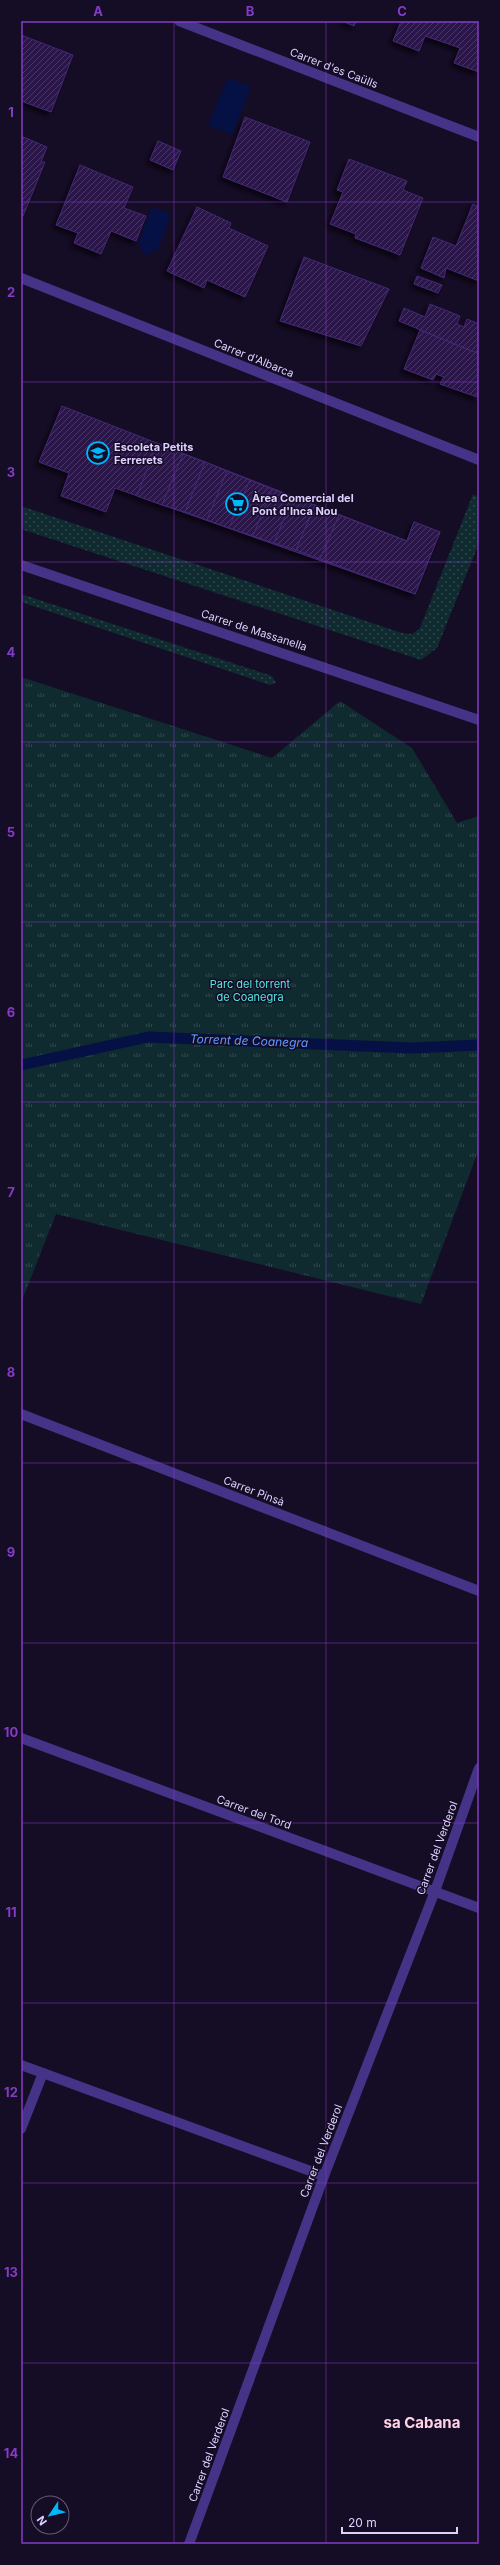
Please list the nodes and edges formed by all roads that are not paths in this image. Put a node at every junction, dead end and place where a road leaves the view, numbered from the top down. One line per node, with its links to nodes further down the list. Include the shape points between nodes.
1 (180, 21): 2 (street, Carrer d'es Caülls)
2 (479, 137)
3 (21, 278): 4 (street, Carrer d'Albarca)
4 (479, 460)
5 (21, 565): 6 (street, Carrer de Massanella)
6 (479, 720)
7 (21, 1414): 8 (street, Carrer Pinsà)
8 (479, 1591)
9 (21, 1738): 11 (street, Carrer del Tord)
10 (479, 1768): 11 (street, Carrer del Verderol)
11 (435, 1891): 12 (street, Carrer del Tord); 16 (street, Carrer del Verderol)
12 (479, 1908)
13 (21, 2065): 14 (street)
14 (42, 2073): 15 (street); 16 (street)
15 (21, 2129)
16 (324, 2176): 17 (street, Carrer del Verderol)
17 (190, 2544)

